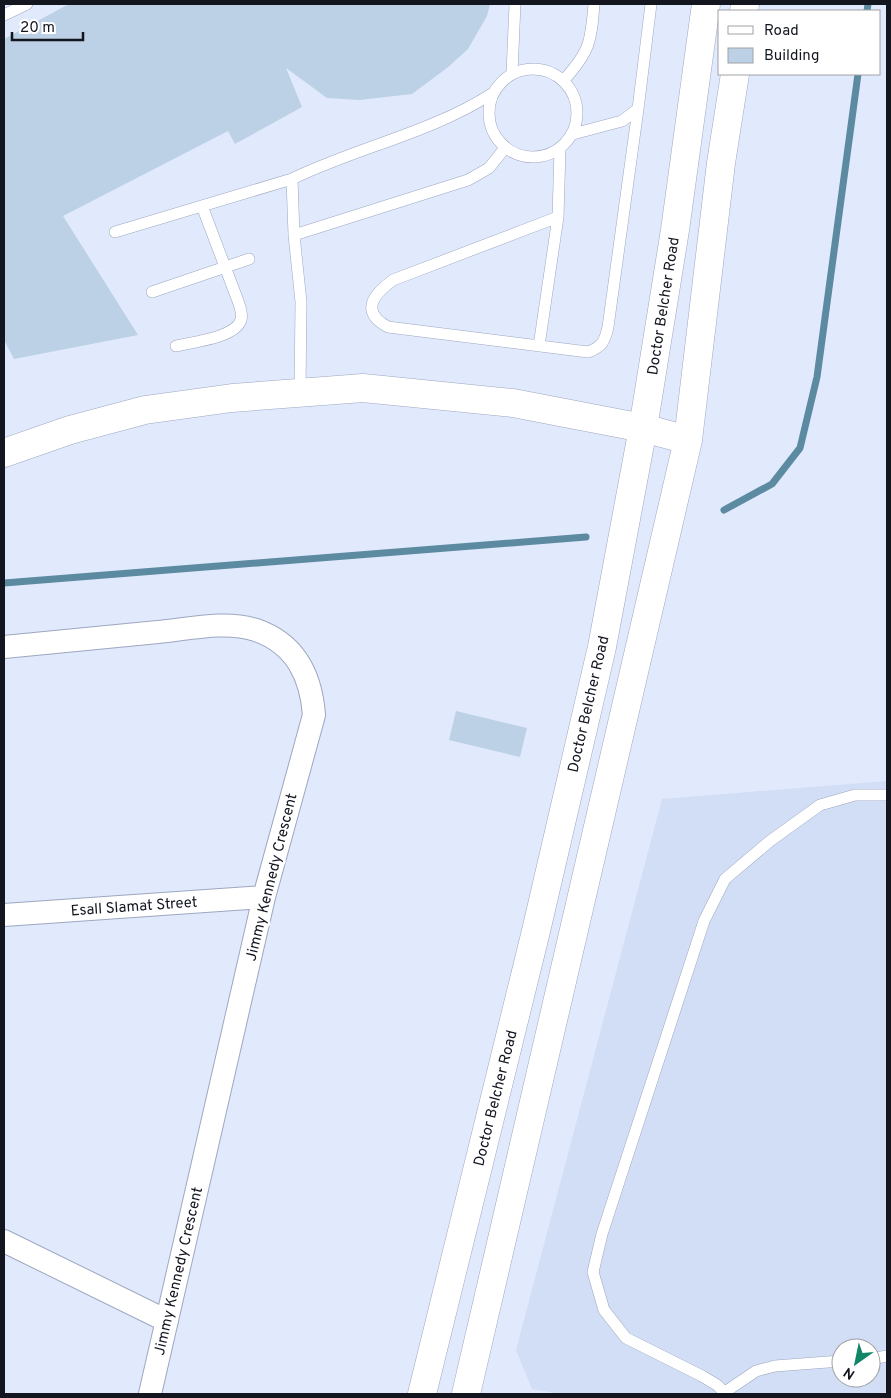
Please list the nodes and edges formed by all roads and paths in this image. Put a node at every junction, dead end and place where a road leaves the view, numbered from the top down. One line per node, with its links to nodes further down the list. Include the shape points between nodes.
1 (27, 4): 6 (lane)
2 (515, 4): 7 (lane)
3 (594, 4): 9 (lane, via 586,54)
4 (651, 4): 11 (lane)
5 (706, 4): 26 (main road, Doctor Belcher Road, via 675,230)
6 (4, 16)
7 (512, 73): 9 (lane, via 539,68); 10 (lane)
8 (734, 75): 27 (main road)
9 (564, 80): 12 (lane, via 575,96 578,115)
10 (493, 93): 13 (lane, via 489,122); 15 (lane, via 472,107 421,130)
11 (638, 109): 12 (lane, via 622,121); 24 (lane, via 606,339 599,348 588,352)
12 (573, 134): 14 (lane)
13 (505, 148): 14 (lane, via 523,157 542,157); 19 (lane, via 489,168 468,180)
14 (560, 149): 17 (lane)
15 (292, 179): 16 (lane); 19 (lane)
16 (202, 206): 18 (lane); 21 (lane)
17 (558, 217): 24 (lane); 24 (lane, via 394,280 378,291 373,300 372,312 377,322 388,327)
18 (115, 232)
19 (294, 235): 25 (lane, via 301,302)
20 (249, 259): 21 (lane)
21 (226, 268): 22 (lane); 23 (lane, via 242,314 240,323 229,333)
22 (152, 292)
23 (176, 346)
24 (539, 346)
25 (300, 393): 26 (main road, via 363,388 513,403); 28 (main road, via 145,410 70,430)
26 (643, 428): 27 (main road); 38 (main road, Doctor Belcher Road, via 597,666 536,931)
27 (688, 440): 39 (main road)
28 (4, 453)
29 (4, 647): 31 (street, Jimmy Kennedy Crescent, via 241,627 257,630 278,642 294,657 305,671 312,692 314,715)
30 (887, 795): 36 (lane, via 855,796 820,805 725,879 704,921 602,1234 593,1272 604,1310 626,1338 702,1376)
31 (264, 897): 32 (street, Esall Slamat Street); 34 (street, Jimmy Kennedy Crescent)
32 (4, 915)
33 (4, 1241): 34 (street)
34 (167, 1321): 37 (street, Jimmy Kennedy Crescent)
35 (831, 1362): 36 (lane, via 775,1366 756,1371)
36 (725, 1393)
37 (150, 1394)
38 (422, 1394)
39 (466, 1394)

